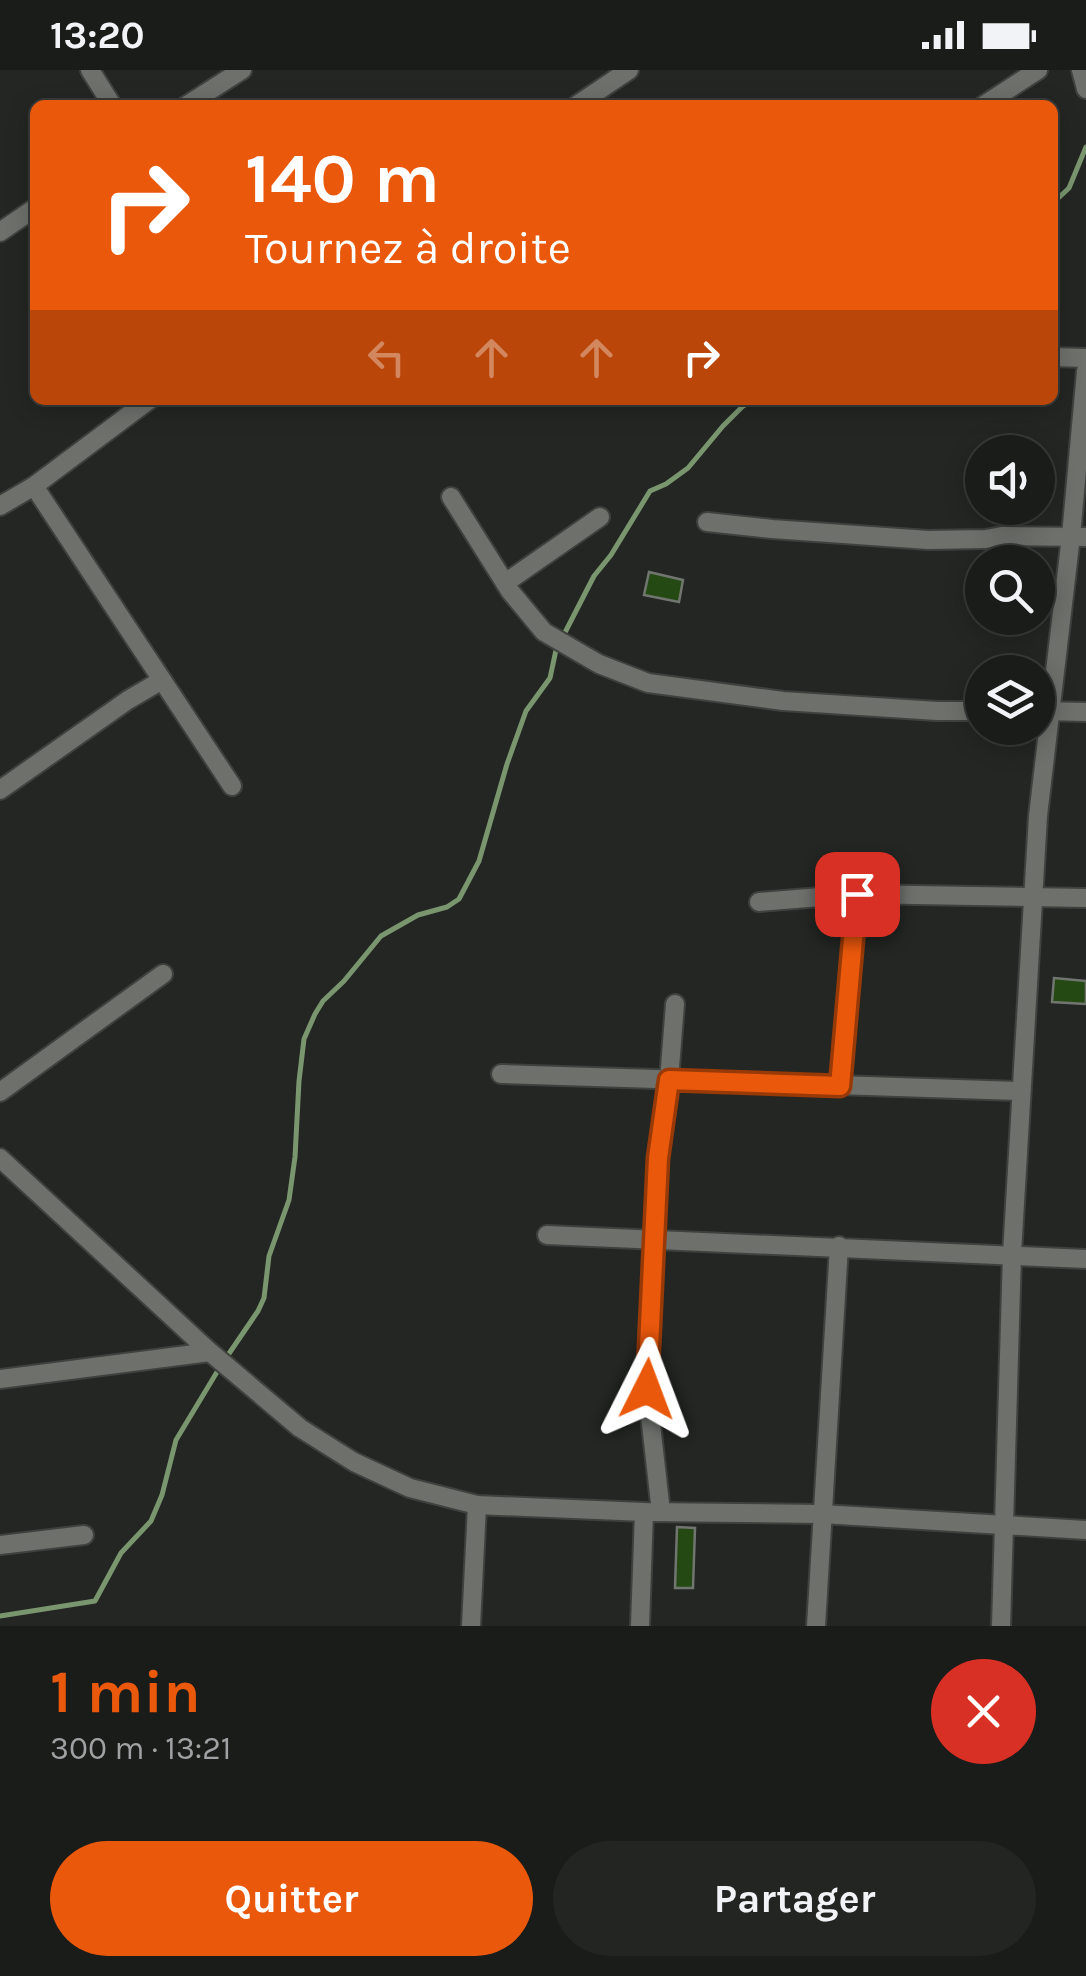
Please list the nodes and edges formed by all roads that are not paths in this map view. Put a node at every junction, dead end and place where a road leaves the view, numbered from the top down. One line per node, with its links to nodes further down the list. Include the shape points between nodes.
1 (90, 70): 7 (street)
2 (242, 70): 8 (street)
3 (628, 70): 9 (street)
4 (1038, 70): 10 (street)
5 (1081, 70): 6 (street)
6 (1086, 89)
7 (109, 100)
8 (195, 100)
9 (584, 100)
10 (992, 100)
11 (30, 211): 12 (street)
12 (0, 232)
13 (1058, 356): 14 (street)
14 (1086, 358)
15 (1086, 371): 22 (street)
16 (142, 405): 17 (street)
17 (34, 486): 19 (street); 25 (street)
18 (451, 497): 23 (street)
19 (0, 506)
20 (600, 517): 23 (street)
21 (707, 522): 22 (street, via 928,540)
22 (1078, 536): 24 (street)
23 (505, 584): 26 (street, via 544,632 598,664 648,682 852,707)
24 (1054, 655)
25 (162, 680): 30 (street); 31 (street)
26 (965, 710)
27 (1055, 711): 28 (street)
28 (1086, 712)
29 (1041, 745): 33 (street)
30 (232, 786)
31 (0, 790)
32 (857, 894): 33 (street); 35 (street); 40 (street)
33 (1034, 896): 34 (street); 42 (street)
34 (1086, 898)
35 (759, 902)
36 (163, 974): 41 (street)
37 (675, 1004): 39 (street)
38 (501, 1074): 39 (street)
39 (669, 1080): 40 (street); 45 (street)
40 (840, 1086): 42 (street)
41 (0, 1092)
42 (1022, 1092): 47 (street)
43 (0, 1158): 49 (street)
44 (547, 1235): 45 (street)
45 (656, 1239): 46 (street); 52 (street, via 647,1389)
46 (839, 1246): 47 (street); 53 (street)
47 (1012, 1254): 48 (street); 54 (street)
48 (1086, 1259)
49 (212, 1353): 50 (street); 51 (street, via 300,1428 354,1462 410,1488)
50 (0, 1379)
51 (477, 1506): 52 (street); 58 (street)
52 (652, 1512): 53 (street); 59 (street)
53 (822, 1514): 54 (street); 60 (street)
54 (1004, 1526): 55 (street); 61 (street)
55 (1086, 1530)
56 (84, 1535): 57 (street)
57 (0, 1545)
58 (471, 1626)
59 (640, 1626)
60 (816, 1626)
61 (1001, 1626)

